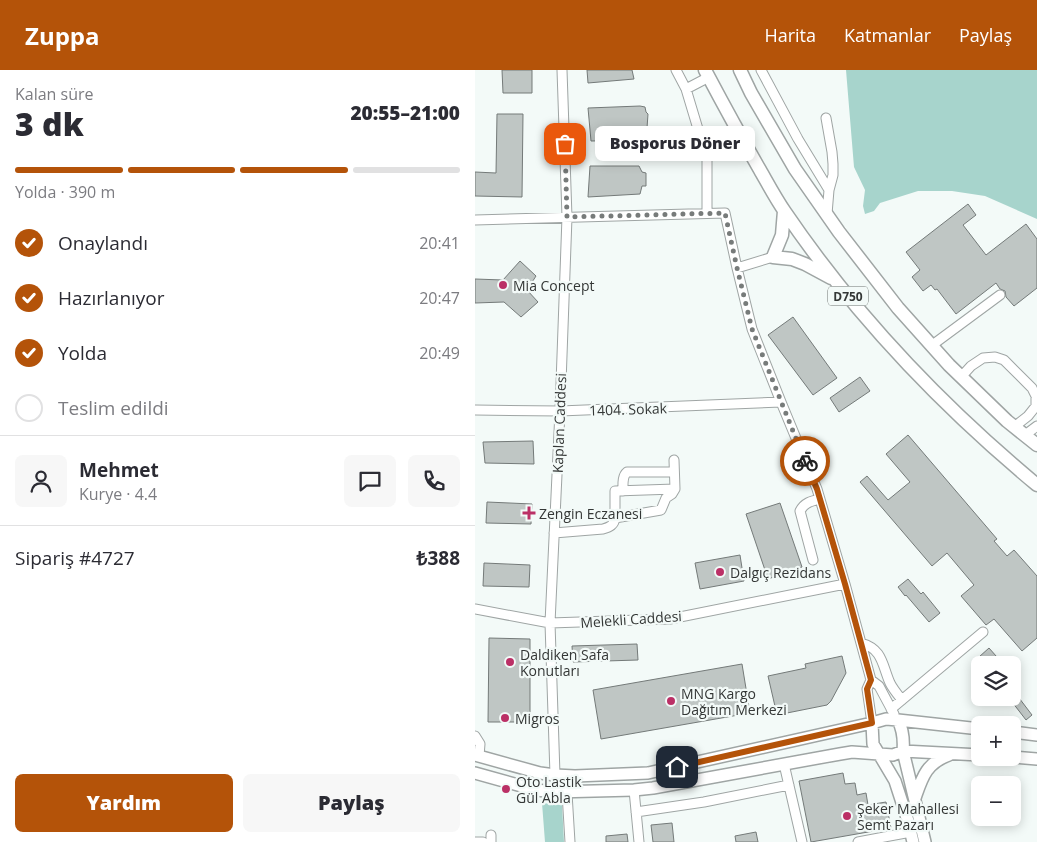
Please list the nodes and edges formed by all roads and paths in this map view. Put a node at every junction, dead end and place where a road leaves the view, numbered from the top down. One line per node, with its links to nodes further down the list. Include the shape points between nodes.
1 (562, 70): 12 (street, Kaplan Caddesi)
2 (676, 70): 6 (street)
3 (740, 70): 11 (highway, D750, via 795,169)
4 (761, 70): 8 (street)
5 (707, 73): 6 (street); 9 (highway, D750)
6 (686, 89): 10 (street, via 707,159)
7 (826, 118): 8 (street, via 833,164)
8 (829, 190): 11 (street)
9 (785, 212): 14 (highway, via 782,235); 16 (highway, D750)
10 (707, 213): 12 (street); 15 (street, via 725,213)
11 (827, 214): 18 (highway, D750, via 897,308)
12 (567, 217): 13 (street); 22 (street, Kaplan Caddesi)
13 (475, 220)
14 (773, 256): 15 (street); 16 (highway, via 805,264)
15 (737, 268): 20 (street, via 752,329)
16 (835, 280): 29 (highway, D750, via 945,404)
17 (1000, 296): 18 (street)
18 (931, 346): 19 (highway, D750)
19 (961, 377): 24 (highway, D750); 24 (street, via 983,358 1004,360 1036,396 1036,406)
20 (781, 402): 22 (street, 1404. Sokak); 32 (street)
21 (475, 410): 22 (street, 1404. Sokak)
22 (560, 412): 34 (street, Kaplan Caddesi)
23 (1037, 426): 25 (street)
24 (1014, 427): 25 (highway, D750)
25 (1025, 435): 26 (highway, D750)
26 (1037, 444)
27 (674, 460): 28 (street)
28 (674, 472): 30 (street); 31 (street, via 627,472)
29 (1037, 485)
30 (675, 489): 31 (street); 33 (street, via 661,510)
31 (623, 491): 33 (street, via 615,491)
32 (820, 498): 35 (street, via 803,505 800,511); 36 (street)
33 (615, 518): 34 (street, via 610,528)
34 (554, 533): 38 (street, Kaplan Caddesi)
35 (813, 560)
36 (845, 584): 38 (street, Melekli Caddesi, via 670,619); 40 (street)
37 (475, 609): 38 (street, Melekli Caddesi)
38 (550, 623): 59 (street, Kaplan Caddesi)
39 (983, 632): 42 (street)
40 (861, 643): 41 (street); 42 (street, via 875,649 891,685)
41 (871, 680): 43 (street, via 879,686); 45 (street, via 867,689)
42 (902, 700): 43 (street)
43 (891, 709): 44 (street)
44 (899, 720): 45 (main road); 46 (main road); 50 (main road)
45 (872, 723): 52 (main road, via 873,744); 59 (main road, via 649,773)
46 (971, 728)
47 (1021, 733): 48 (main road)
48 (1037, 735)
49 (475, 736): 54 (street, via 480,744)
50 (903, 752): 51 (main road); 52 (main road); 63 (main road)
51 (956, 753): 53 (main road); 63 (main road, via 930,766)
52 (879, 754): 57 (main road, via 852,752); 65 (main road, via 895,781)
53 (971, 754)
54 (477, 755): 59 (main road)
55 (1021, 758): 56 (main road)
56 (1037, 759)
57 (785, 764): 60 (street); 61 (main road)
58 (475, 773): 62 (main road, via 545,791)
59 (555, 775)
60 (789, 785): 64 (street); 70 (street)
61 (634, 790): 62 (main road); 64 (street)
62 (567, 793): 68 (street)
63 (915, 798): 72 (main road)
64 (636, 812): 69 (street)
65 (912, 837): 71 (street)
66 (475, 842): 67 (street)
67 (483, 842)
68 (569, 842)
69 (639, 842)
70 (802, 842)
71 (858, 842)
72 (925, 842)

